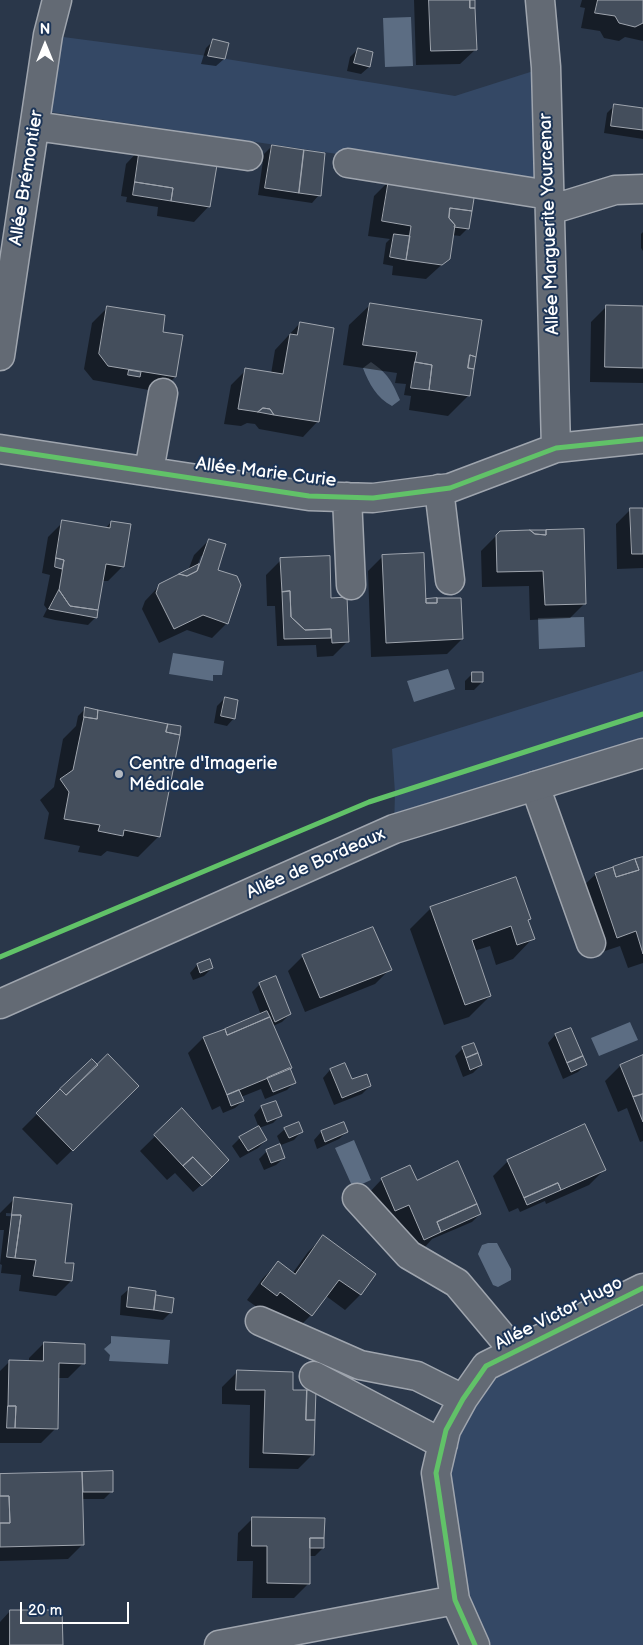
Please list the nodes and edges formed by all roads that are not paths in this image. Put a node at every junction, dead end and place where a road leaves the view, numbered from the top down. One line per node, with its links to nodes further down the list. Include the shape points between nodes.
1 (56, 0): 3 (street, Allée Brémontier)
2 (540, 0): 7 (street, Allée Marguerite Yourcenar, via 546,67)
3 (35, 126): 4 (street); 8 (street, Allée Brémontier)
4 (248, 156)
5 (348, 163): 7 (street)
6 (643, 190): 7 (street, via 615,190)
7 (550, 203): 11 (street, Allée Marguerite Yourcenar)
8 (0, 356)
9 (163, 393): 13 (street)
10 (643, 439): 11 (street, Allée Marie Curie)
11 (556, 448): 14 (street, Allée Marie Curie, via 450,488)
12 (0, 449): 13 (street, Allée Marie Curie)
13 (148, 471): 15 (street, Allée Marie Curie, via 308,496)
14 (439, 489): 15 (street, Allée Marie Curie, via 372,498); 16 (street)
15 (348, 497): 17 (street)
16 (450, 580)
17 (351, 585)
18 (643, 753): 19 (street, Allée de Bordeaux)
19 (535, 786): 20 (street); 21 (street, Allée de Bordeaux, via 394,829)
20 (591, 944)
21 (0, 1004)
22 (356, 1198): 25 (street, via 409,1255 457,1283)
23 (643, 1288): 25 (street, Allée Victor Hugo)
24 (260, 1321): 27 (street, via 360,1365 417,1376)
25 (514, 1351): 27 (street, Allée Victor Hugo, via 486,1366)
26 (314, 1376): 28 (street)
27 (463, 1399): 28 (street, Allée Victor Hugo, via 446,1430)
28 (443, 1444): 29 (street, Allée Victor Hugo, via 436,1473)
29 (455, 1600): 30 (street); 31 (street, Allée Victor Hugo)
30 (219, 1645)
31 (475, 1645)

